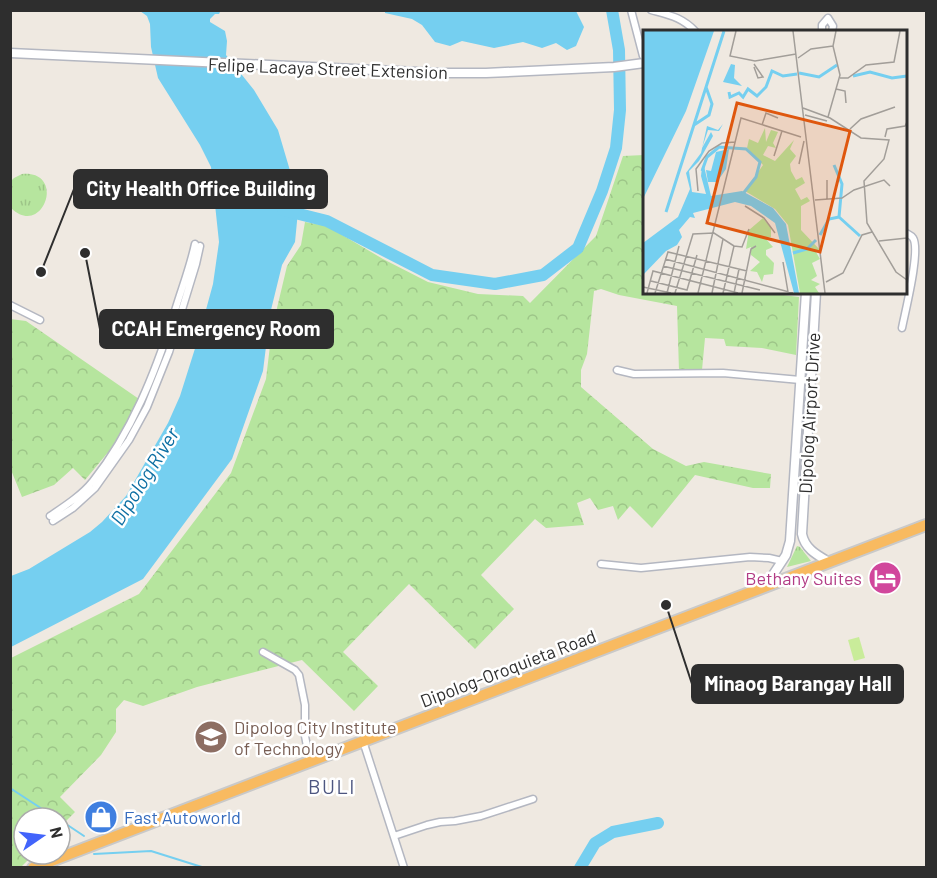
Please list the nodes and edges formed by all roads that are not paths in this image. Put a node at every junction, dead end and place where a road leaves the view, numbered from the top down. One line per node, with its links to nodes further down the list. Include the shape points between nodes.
1 (631, 10): 7 (street)
2 (651, 10): 3 (street, via 674,16)
3 (694, 30)
4 (822, 30): 5 (street, via 828,18)
5 (832, 30)
6 (10, 53): 8 (main road, Felipe Lacaya Street Extension, via 450,73 614,67)
7 (643, 56)
8 (643, 60)
9 (907, 234): 15 (street, via 915,240 915,248)
10 (198, 245): 19 (street, via 196,264 169,352 147,407 95,488 73,508)
11 (806, 294): 17 (main road, Dipolog Airport Drive)
12 (816, 294): 18 (main road, Dipolog Airport Drive)
13 (10, 306): 14 (street)
14 (40, 320)
15 (902, 328)
16 (617, 370): 17 (street, via 634,374 723,373)
17 (801, 381): 18 (street); 21 (main road, Dipolog Airport Drive)
18 (811, 381): 22 (main road, Dipolog Airport Drive)
19 (52, 518)
20 (927, 525): 24 (highway, Dipolog-Oroquieta Road)
21 (791, 534): 22 (main road); 23 (main road, Dipolog Airport Drive)
22 (802, 534): 24 (main road, via 809,548)
23 (782, 561): 25 (street, via 750,556 641,568); 26 (main road, Dipolog Airport Drive)
24 (829, 562): 26 (highway, Dipolog-Oroquieta Road)
25 (601, 564)
26 (765, 587): 28 (highway, Dipolog-Oroquieta Road)
27 (263, 652): 29 (street, via 299,675)
28 (363, 741): 29 (highway, Dipolog-Oroquieta Road); 31 (street)
29 (310, 762): 32 (highway, Dipolog-Oroquieta Road)
30 (533, 799): 31 (street, via 481,816 440,822)
31 (394, 836): 33 (street)
32 (33, 867)
33 (404, 867)

